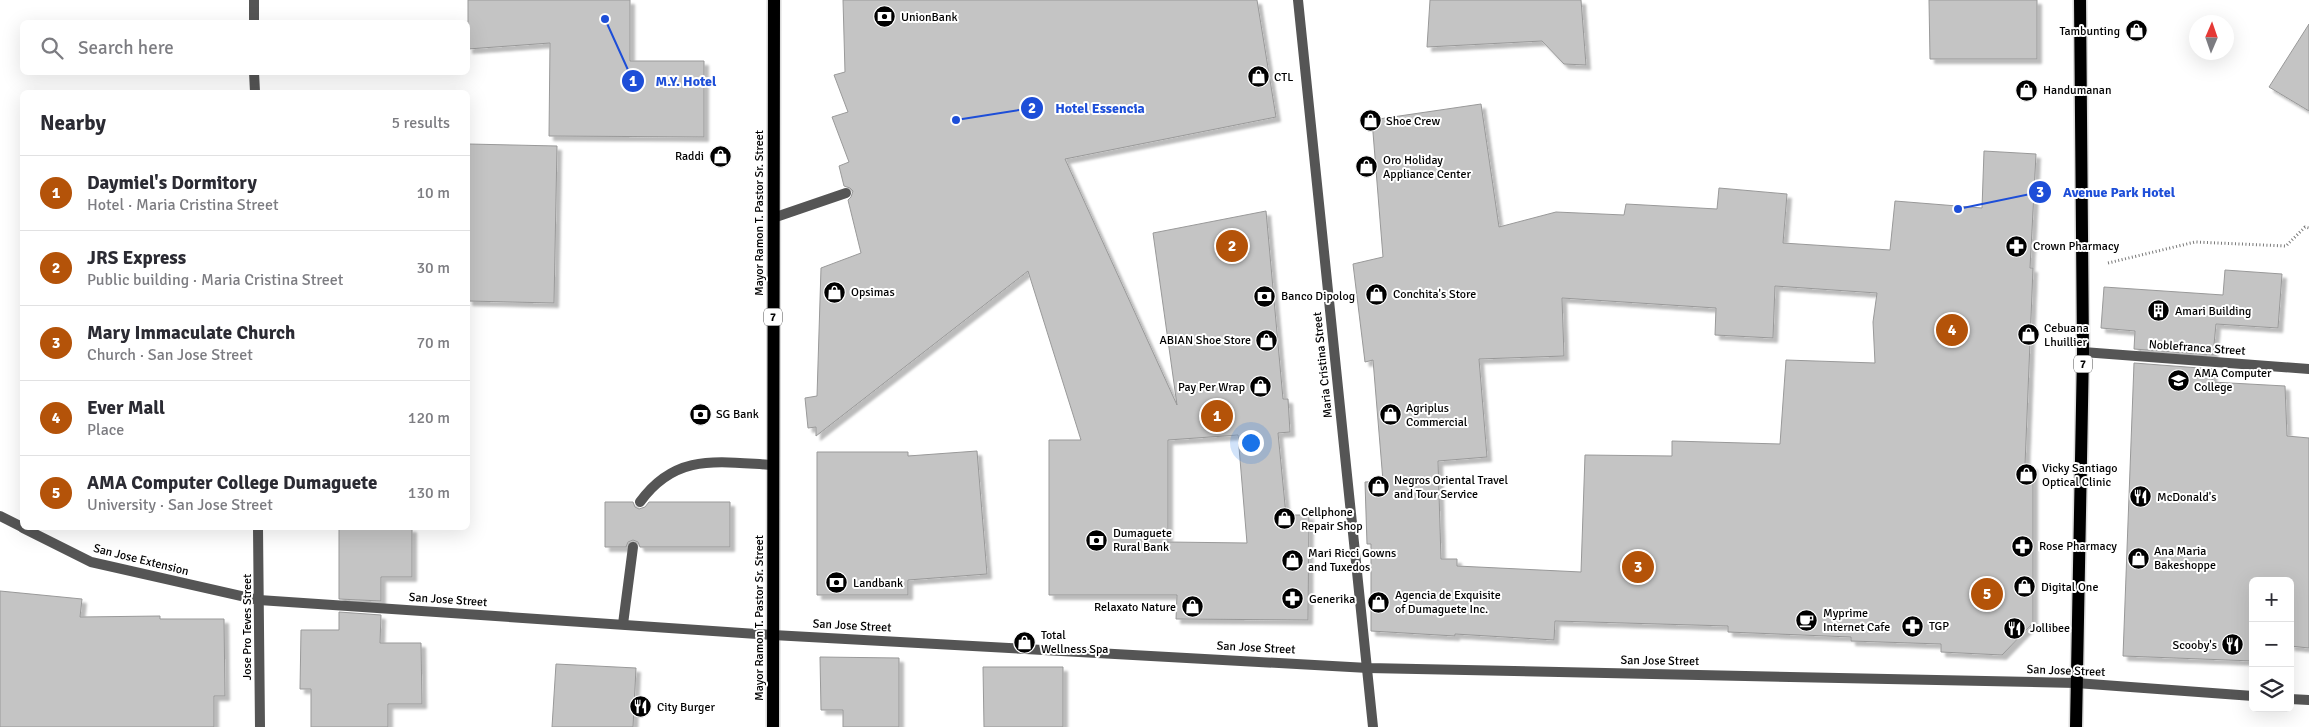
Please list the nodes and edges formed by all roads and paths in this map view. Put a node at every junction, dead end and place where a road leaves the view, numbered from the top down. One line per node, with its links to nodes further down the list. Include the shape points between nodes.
1 (254, 0): 5 (street)
2 (774, 0): 9 (main road, Mayor Ramon T. Pastor Sr. Street / 7)
3 (1298, 0): 24 (street, Maria Cristina Street)
4 (2080, 0): 11 (main road, 7)
5 (254, 20)
6 (254, 75): 7 (street)
7 (255, 90)
8 (846, 193): 9 (street)
9 (773, 218): 14 (main road, Mayor Ramon T. Pastor Sr. Street / 7)
10 (2309, 228): 11 (path, via 2305,227 2286,246 2195,242)
11 (2083, 268): 12 (main road, 7)
12 (2083, 352): 13 (street, Noblefranca Street); 25 (main road, 7)
13 (2309, 369)
14 (773, 465): 15 (street, via 715,462 680,467 653,484); 23 (main road, Mayor Ramon T. Pastor Sr. Street / 7)
15 (640, 502)
16 (0, 516): 17 (street, San Jose Extension)
17 (20, 526)
18 (29, 530): 21 (street, San Jose Extension, via 91,562)
19 (258, 530): 21 (street, Jose Pro Teves Street)
20 (633, 547): 22 (street)
21 (259, 600): 22 (street, San Jose Street); 29 (street, Jose Pro Teves Street)
22 (623, 624): 23 (street, San Jose Street)
23 (773, 635): 24 (street, San Jose Street); 30 (main road, Mayor Ramon T. Pastor Sr. Street / 7)
24 (1368, 668): 25 (street, San Jose Street); 31 (street, Maria Cristina Street)
25 (2076, 683): 26 (street, San Jose Street); 32 (main road, 7)
26 (2249, 696)
27 (2294, 699): 28 (street)
28 (2309, 700)
29 (260, 727)
30 (773, 727)
31 (1373, 727)
32 (2076, 727)

